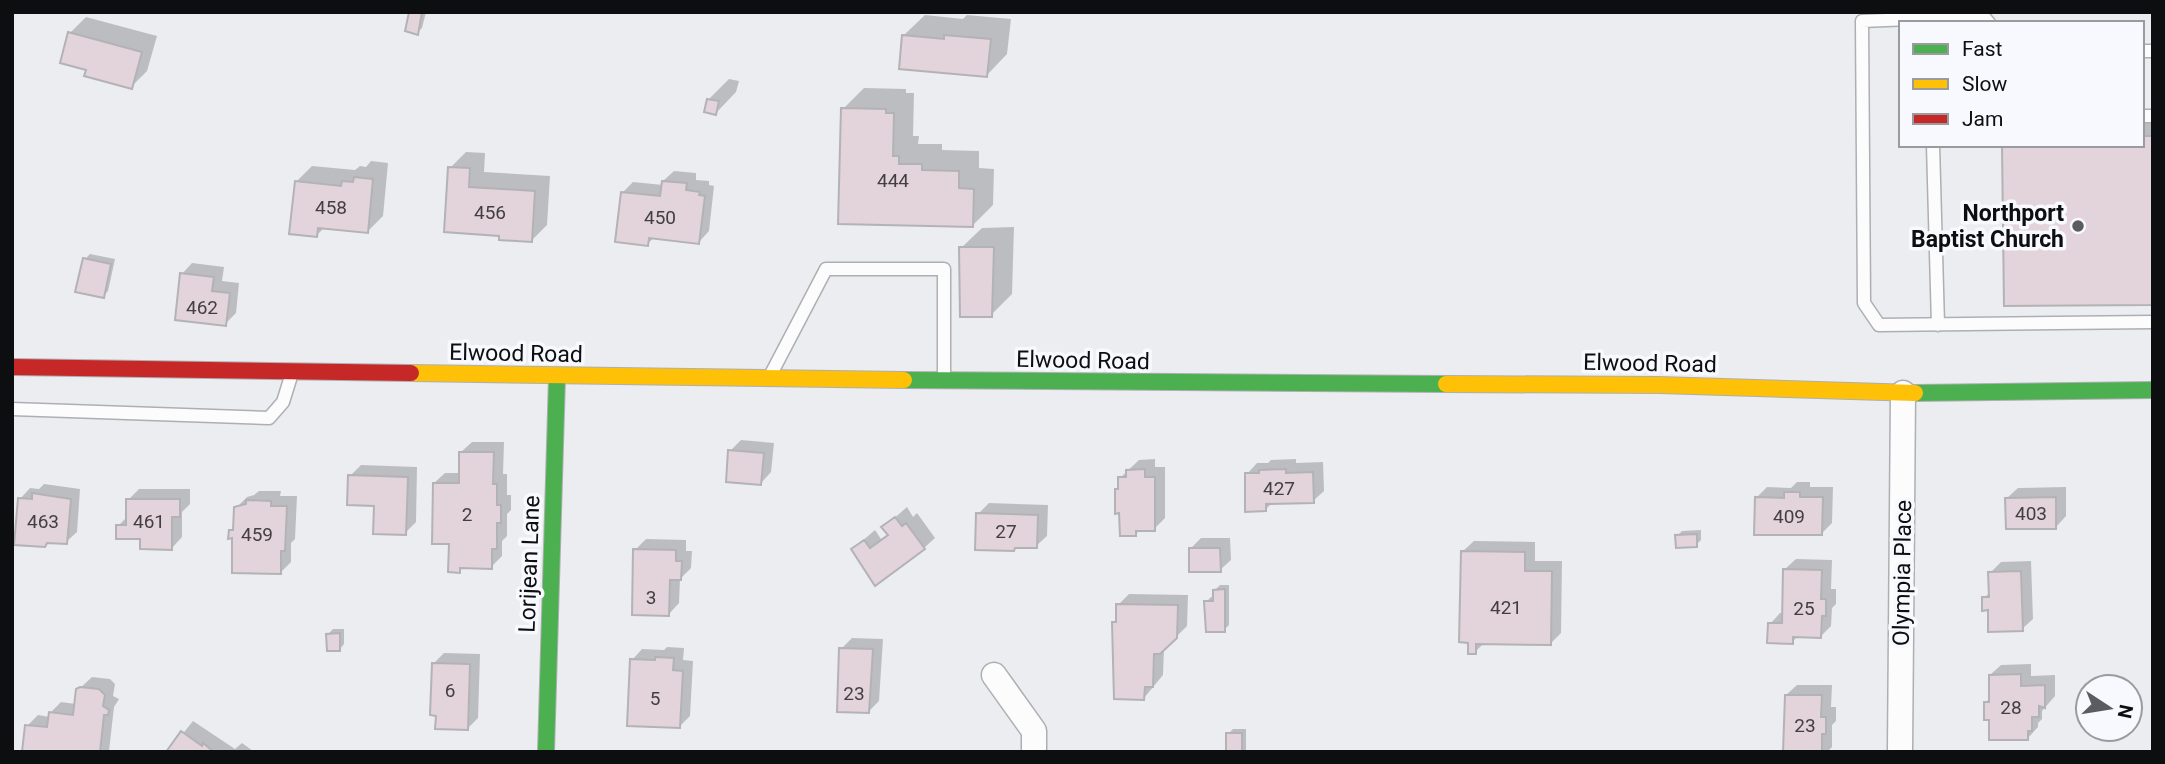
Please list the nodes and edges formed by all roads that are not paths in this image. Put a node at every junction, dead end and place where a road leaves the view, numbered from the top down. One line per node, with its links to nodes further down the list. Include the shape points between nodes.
1 (1934, 20): 2 (lane, via 1983,16); 5 (lane, via 1862,21 1864,303 1879,325)
2 (1987, 21)
3 (1933, 147): 5 (lane)
4 (2153, 322): 5 (lane)
5 (1938, 325)
6 (12, 367): 7 (main road, Elwood Road)
7 (292, 372): 8 (main road, Elwood Road); 13 (lane, via 283,402 269,418)
8 (557, 377): 9 (main road, Elwood Road); 15 (main road, Lorijean Lane)
9 (769, 379): 10 (main road, Elwood Road); 10 (lane, via 826,269 944,269)
10 (944, 381): 12 (main road, Elwood Road, via 1658,385)
11 (2153, 390): 12 (main road, Elwood Road)
12 (1903, 393): 17 (street, Olympia Place)
13 (12, 409)
14 (994, 675): 16 (street, via 1034,731)
15 (547, 752)
16 (1034, 752)
17 (1900, 752)

